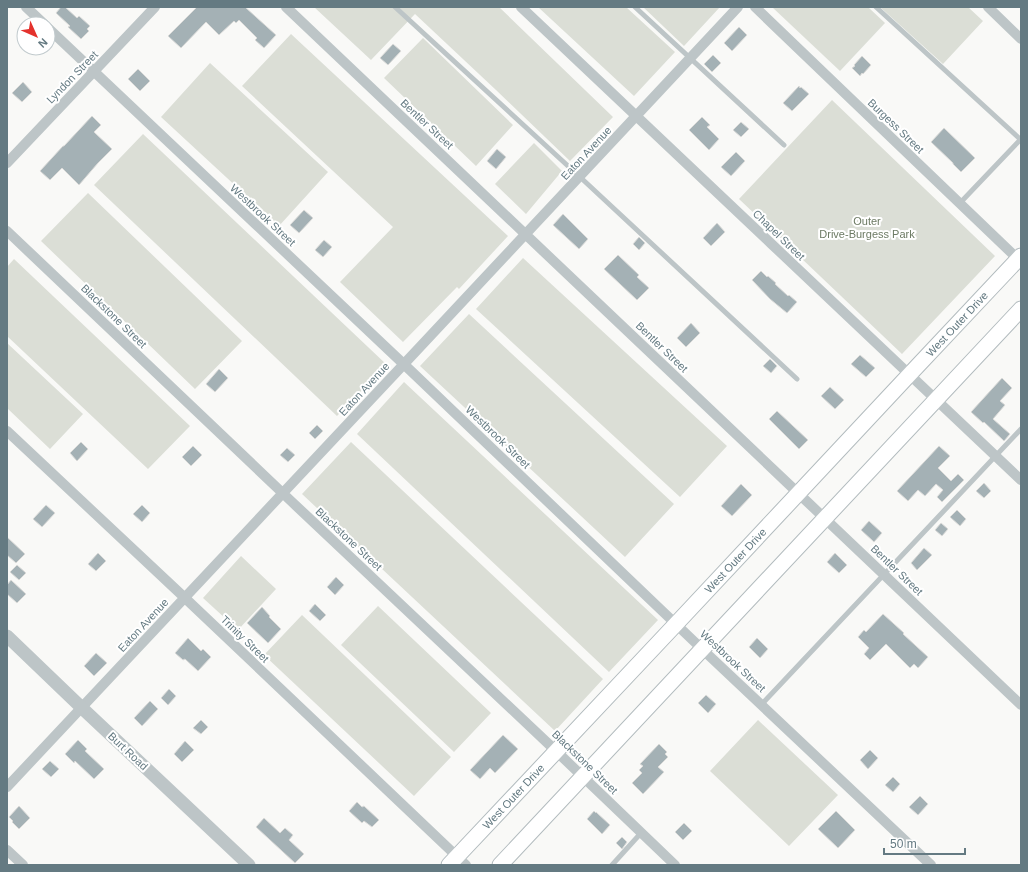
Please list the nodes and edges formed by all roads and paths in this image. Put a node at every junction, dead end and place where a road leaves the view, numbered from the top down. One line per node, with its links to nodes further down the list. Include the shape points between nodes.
1 (26, 7): 11 (street)
2 (155, 7): 15 (street, Lyndon Street)
3 (286, 7): 23 (street, Bentler Street)
4 (395, 7): 20 (lane)
5 (521, 7): 16 (street, Chapel Street)
6 (635, 7): 14 (lane)
7 (738, 7): 14 (street, Eaton Avenue)
8 (755, 7): 21 (street, Burgess Street)
9 (876, 7): 17 (lane)
10 (988, 7): 13 (street)
11 (36, 16)
12 (56, 36): 15 (street, Westbrook Street)
13 (1021, 39)
14 (690, 58): 16 (street, Eaton Avenue); 18 (lane)
15 (94, 72): 19 (street, Lyndon Street); 26 (street, Westbrook Street)
16 (637, 116): 20 (street, Eaton Avenue); 27 (street, Chapel Street)
17 (1021, 139): 21 (lane)
18 (784, 145)
19 (7, 163)
20 (580, 177): 23 (street, Eaton Avenue); 28 (lane)
21 (960, 203): 24 (street, Burgess Street)
22 (7, 231): 34 (street, Blackstone Street)
23 (526, 234): 26 (street, Eaton Avenue); 35 (street, Bentler Street)
24 (1020, 259): 27 (main road, West Outer Drive)
25 (1021, 309): 29 (main road)
26 (404, 364): 34 (street, Eaton Avenue); 39 (street, Westbrook Street)
27 (909, 375): 29 (street, Chapel Street); 35 (main road, West Outer Drive)
28 (797, 379)
29 (936, 400): 32 (street, Chapel Street); 36 (main road)
30 (1021, 429): 32 (lane)
31 (7, 432): 38 (street, Trinity Street)
32 (995, 456): 33 (street, Chapel Street); 37 (lane)
33 (1021, 480)
34 (283, 493): 38 (street, Eaton Avenue); 45 (street, Blackstone Street)
35 (798, 493): 36 (street, Bentler Street); 39 (main road, West Outer Drive)
36 (825, 518): 37 (street, Bentler Street); 41 (main road)
37 (884, 575): 42 (lane); 43 (street, Bentler Street)
38 (185, 598): 44 (street, Eaton Avenue); 50 (street, Trinity Street)
39 (676, 624): 41 (street, Westbrook Street); 45 (main road, West Outer Drive)
40 (7, 636): 44 (street, Burt Road)
41 (702, 649): 42 (street, Westbrook Street); 46 (main road)
42 (761, 705): 56 (street, Westbrook Street)
43 (1021, 705)
44 (82, 708): 47 (street, Eaton Avenue); 52 (street, Burt Road)
45 (556, 750): 46 (street, Blackstone Street); 50 (main road, West Outer Drive)
46 (582, 776): 48 (street, Blackstone Street); 53 (main road)
47 (7, 787)
48 (641, 833): 54 (lane); 55 (street, Blackstone Street)
49 (7, 850): 51 (street)
50 (457, 862)
51 (23, 865)
52 (249, 865)
53 (500, 865)
54 (612, 865)
55 (675, 865)
56 (931, 865)

